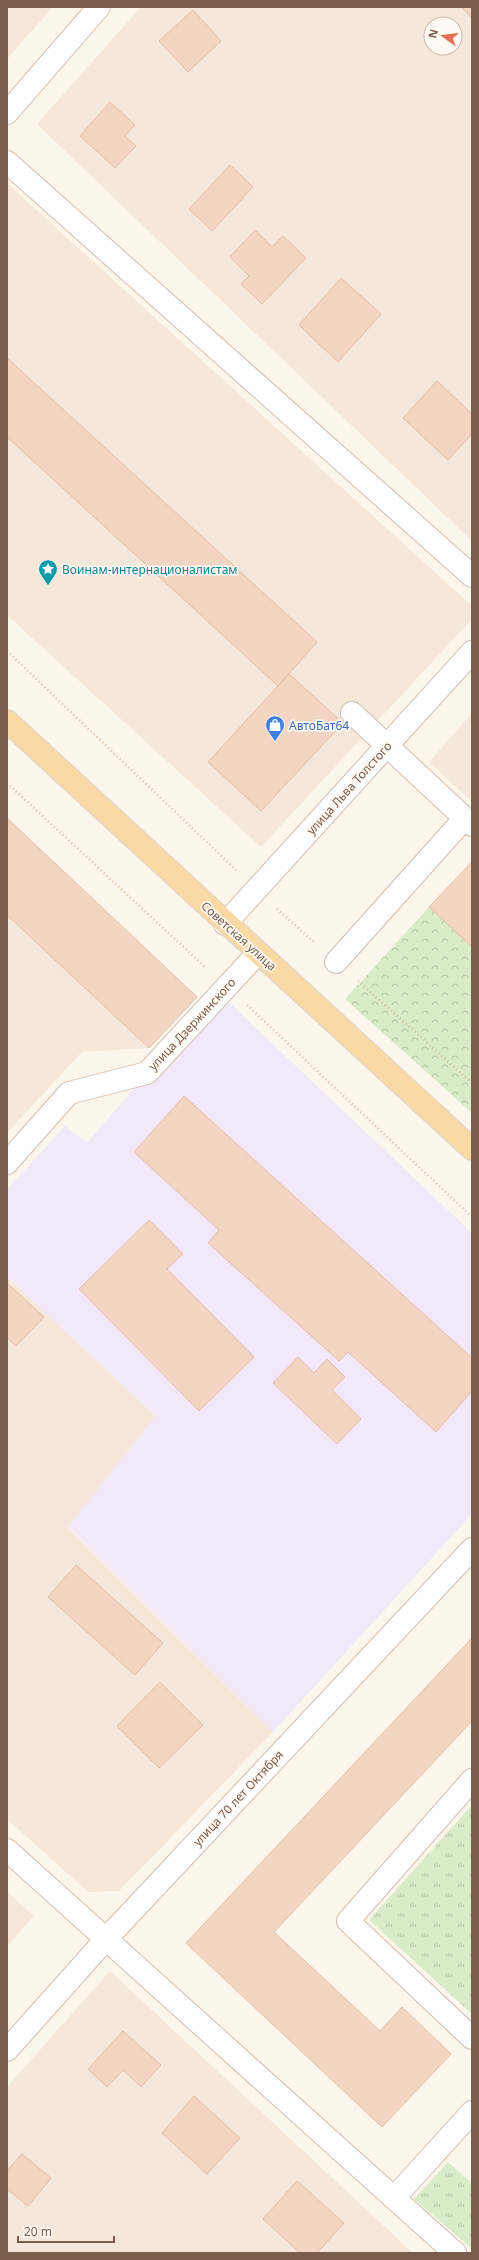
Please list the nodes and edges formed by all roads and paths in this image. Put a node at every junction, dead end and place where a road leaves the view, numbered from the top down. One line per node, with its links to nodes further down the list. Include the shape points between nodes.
1 (99, 7): 2 (street)
2 (7, 113)
3 (7, 162): 4 (street)
4 (472, 576)
5 (7, 651): 12 (path)
6 (472, 652): 9 (street, улица Льва Толстого)
7 (352, 713): 9 (street)
8 (7, 722): 13 (main road, Советская улица)
9 (386, 746): 11 (street); 12 (street, улица Льва Толстого)
10 (7, 783): 16 (path)
11 (468, 822): 15 (street)
12 (256, 890): 13 (street, улица Льва Толстого); 15 (path)
13 (225, 924): 14 (main road, Советская улица)
14 (258, 954): 16 (street, улица Дзержинского); 18 (main road, Советская улица)
15 (336, 962): 17 (path)
16 (227, 987): 19 (street, улица Дзержинского, via 147,1073 69,1093); 20 (path)
17 (472, 1083)
18 (472, 1149)
19 (7, 1163)
20 (472, 1218)
21 (472, 1549): 24 (street, улица 70 лет Октября)
22 (472, 1780): 25 (street, via 348,1921)
23 (7, 1850): 24 (street)
24 (107, 1938): 26 (street, улица 70 лет Октября); 28 (street)
25 (472, 2038)
26 (7, 2050)
27 (472, 2112): 28 (street)
28 (394, 2198): 29 (street)
29 (454, 2253)

